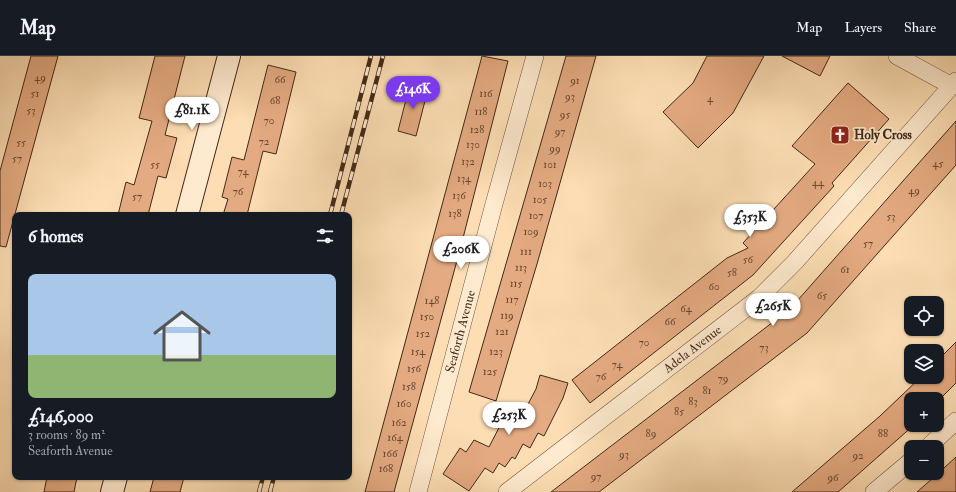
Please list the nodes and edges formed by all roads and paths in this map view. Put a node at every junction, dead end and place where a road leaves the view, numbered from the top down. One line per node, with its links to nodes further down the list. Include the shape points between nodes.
1 (229, 56): 5 (street)
2 (535, 56): 11 (street, Seaforth Avenue)
3 (897, 56): 4 (street)
4 (954, 83): 12 (street, Adela Avenue, via 760,298)
5 (188, 212)
6 (956, 421): 7 (street)
7 (936, 440)
8 (904, 468): 13 (street)
9 (115, 480): 10 (street)
10 (112, 492)
11 (418, 492)
12 (507, 492)
13 (874, 492)

